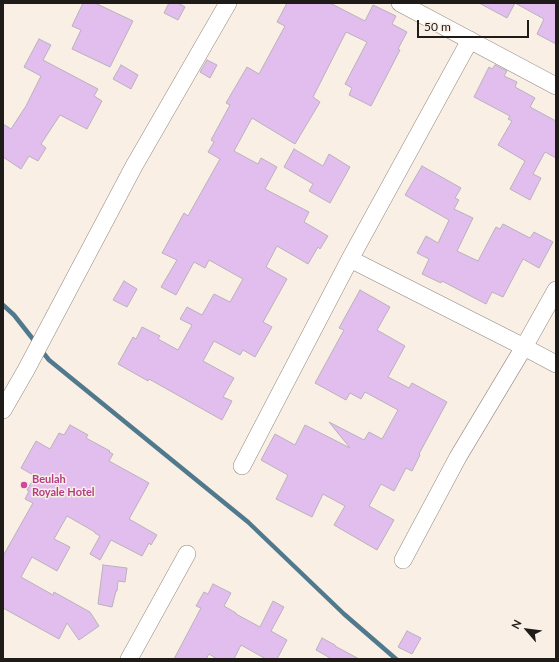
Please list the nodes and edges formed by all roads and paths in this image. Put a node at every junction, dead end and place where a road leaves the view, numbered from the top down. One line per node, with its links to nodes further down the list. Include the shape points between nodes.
1 (228, 3): 9 (street, via 134,166)
2 (400, 3): 3 (street)
3 (470, 40): 4 (street); 5 (street)
4 (556, 86)
5 (350, 259): 7 (street); 10 (street)
6 (556, 290): 7 (street)
7 (524, 347): 8 (street); 12 (street, via 458,457)
8 (556, 364)
9 (3, 410)
10 (242, 466)
11 (187, 554): 13 (street)
12 (403, 560)
13 (129, 659)

